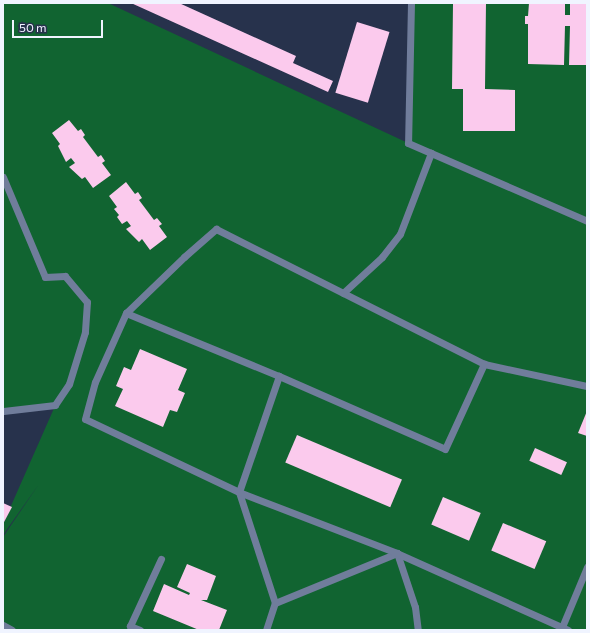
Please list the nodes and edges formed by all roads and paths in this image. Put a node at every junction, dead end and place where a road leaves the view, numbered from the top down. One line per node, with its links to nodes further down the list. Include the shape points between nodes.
1 (412, 3): 2 (lane, via 408,143)
2 (431, 153): 4 (lane); 5 (lane, via 400,234 382,257)
3 (3, 177): 10 (lane, via 45,277 66,276 87,302 85,332 69,384 55,405)
4 (587, 221)
5 (343, 293): 6 (lane, via 216,229); 7 (lane)
6 (126, 313): 8 (lane); 11 (lane, via 95,382 85,419)
7 (484, 364): 8 (lane, via 445,449); 9 (lane)
8 (279, 376): 11 (lane)
9 (587, 386)
10 (3, 411)
11 (239, 492): 12 (lane); 15 (lane)
12 (397, 554): 15 (lane); 17 (lane); 21 (lane, via 415,607)
13 (161, 559): 19 (lane, via 130,626)
14 (587, 567): 17 (lane)
15 (274, 603): 20 (lane)
16 (3, 625): 18 (lane)
17 (565, 628)
18 (12, 630)
19 (140, 630)
20 (266, 630)
21 (418, 630)

